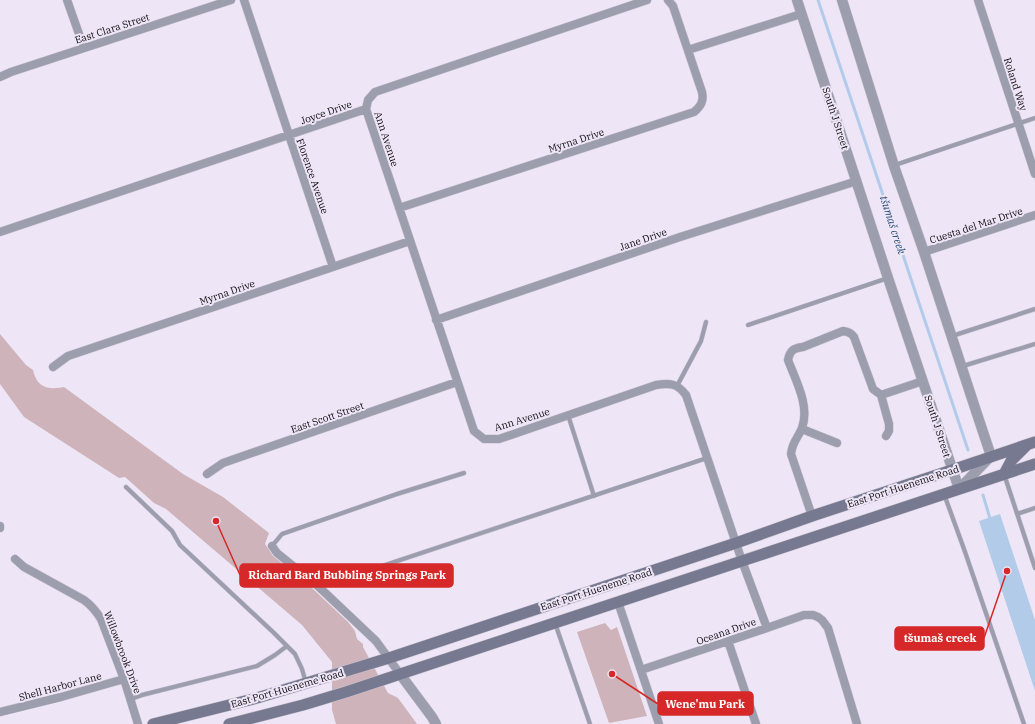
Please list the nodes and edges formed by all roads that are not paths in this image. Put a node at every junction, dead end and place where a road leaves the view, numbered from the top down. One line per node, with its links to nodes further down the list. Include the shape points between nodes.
1 (67, 0): 10 (street)
2 (244, 0): 16 (street, Florence Avenue)
3 (647, 0): 13 (street, Joyce Drive, via 375,92 368,100)
4 (668, 0): 11 (street, via 673,6)
5 (797, 0): 9 (street, South J Street)
6 (842, 0): 17 (street)
7 (978, 0): 15 (street, Roland Way)
8 (226, 1): 10 (street, East Clara Street)
9 (802, 14): 11 (street); 19 (street, South J Street)
10 (84, 48): 12 (street, East Clara Street)
11 (688, 50): 20 (street, Myrna Drive, via 703,96 699,108 694,112)
12 (0, 77)
13 (366, 109): 16 (street, Joyce Drive); 20 (street, Ann Avenue)
14 (1035, 118): 15 (lane)
15 (1018, 124): 17 (lane); 18 (street, Roland Way)
16 (288, 135): 22 (street, Joyce Drive); 25 (street, Florence Avenue)
17 (894, 166): 24 (street)
18 (1035, 174)
19 (857, 181): 26 (street, South J Street); 28 (street, Jane Drive, via 680,237)
20 (399, 208): 23 (street, Ann Avenue)
21 (1035, 215): 24 (street, Cuesta del Mar Drive)
22 (0, 232)
23 (410, 241): 25 (street, Myrna Drive); 28 (street, Ann Avenue)
24 (924, 252): 31 (street)
25 (333, 267): 33 (street, Myrna Drive, via 68,356)
26 (888, 278): 30 (lane); 35 (street, South J Street)
27 (1035, 309): 31 (lane)
28 (436, 320): 36 (street, Ann Avenue)
29 (706, 322): 37 (lane, via 701,341)
30 (748, 325)
31 (951, 337): 34 (street)
32 (1035, 344): 34 (lane)
33 (53, 367)
34 (961, 367): 44 (street)
35 (923, 381): 38 (street); 47 (street, South J Street)
36 (457, 382): 39 (street, Ann Avenue, via 474,431 484,439 499,439); 49 (street, East Scott Street, via 223,463)
37 (677, 386): 39 (street, Ann Avenue, via 667,383 656,385); 45 (street, via 686,395)
38 (881, 394): 40 (street, via 873,388 852,334 844,331 796,348 789,354 788,360 804,403); 41 (street, via 889,424)
39 (568, 415): 54 (lane)
40 (802, 429): 42 (street); 57 (street, via 794,442 791,454)
41 (886, 436)
42 (837, 443)
43 (1032, 443): 44 (main road, East Port Hueneme Road); 50 (main road, via 1012,461)
44 (991, 456): 47 (main road, East Port Hueneme Road); 52 (street)
45 (707, 458): 54 (lane); 58 (street)
46 (1035, 464): 50 (main road, East Port Hueneme Road)
47 (952, 470): 52 (street, South J Street); 57 (main road, East Port Hueneme Road)
48 (464, 473): 59 (lane, via 282,534)
49 (207, 474)
50 (1004, 474): 52 (main road, East Port Hueneme Road); 56 (lane)
51 (126, 487): 68 (lane, via 172,531 180,545)
52 (959, 489): 53 (main road, East Port Hueneme Road)
53 (944, 494): 61 (main road, East Port Hueneme Road); 84 (lane)
54 (594, 496): 63 (lane)
55 (1035, 508): 56 (lane)
56 (1017, 514): 62 (lane)
57 (812, 516): 58 (main road, East Port Hueneme Road)
58 (736, 543): 61 (street); 69 (main road, East Port Hueneme Road)
59 (272, 546): 63 (street)
60 (15, 559): 72 (street, Willowbrook Drive, via 93,608 101,619)
61 (742, 561): 64 (main road, East Port Hueneme Road); 66 (street)
62 (1035, 568)
63 (319, 587): 69 (street, via 376,641)
64 (618, 602): 65 (main road, East Port Hueneme Road); 70 (street)
65 (555, 623): 71 (main road, East Port Hueneme Road); 80 (lane)
66 (767, 628): 67 (street, Oceana Drive); 83 (street, Oceana Drive, via 804,615 813,615 822,620 828,628)
67 (728, 641): 70 (street, Oceana Drive); 82 (street)
68 (287, 646): 73 (lane, via 295,654); 74 (lane, via 257,666)
69 (389, 658): 71 (street); 73 (main road, East Port Hueneme Road)
70 (641, 670): 81 (street)
71 (400, 674): 78 (main road, East Port Hueneme Road, via 303,705); 79 (street)
72 (124, 679): 74 (street, Willowbrook Drive); 75 (street, Shell Harbor Lane)
73 (306, 683): 77 (main road, East Port Hueneme Road)
74 (131, 699): 76 (street, Willowbrook Drive)
75 (0, 712)
76 (138, 724)
77 (153, 724)
78 (229, 724)
79 (436, 724)
80 (590, 724)
81 (659, 724)
82 (756, 724)
83 (858, 724)
84 (1024, 724)

